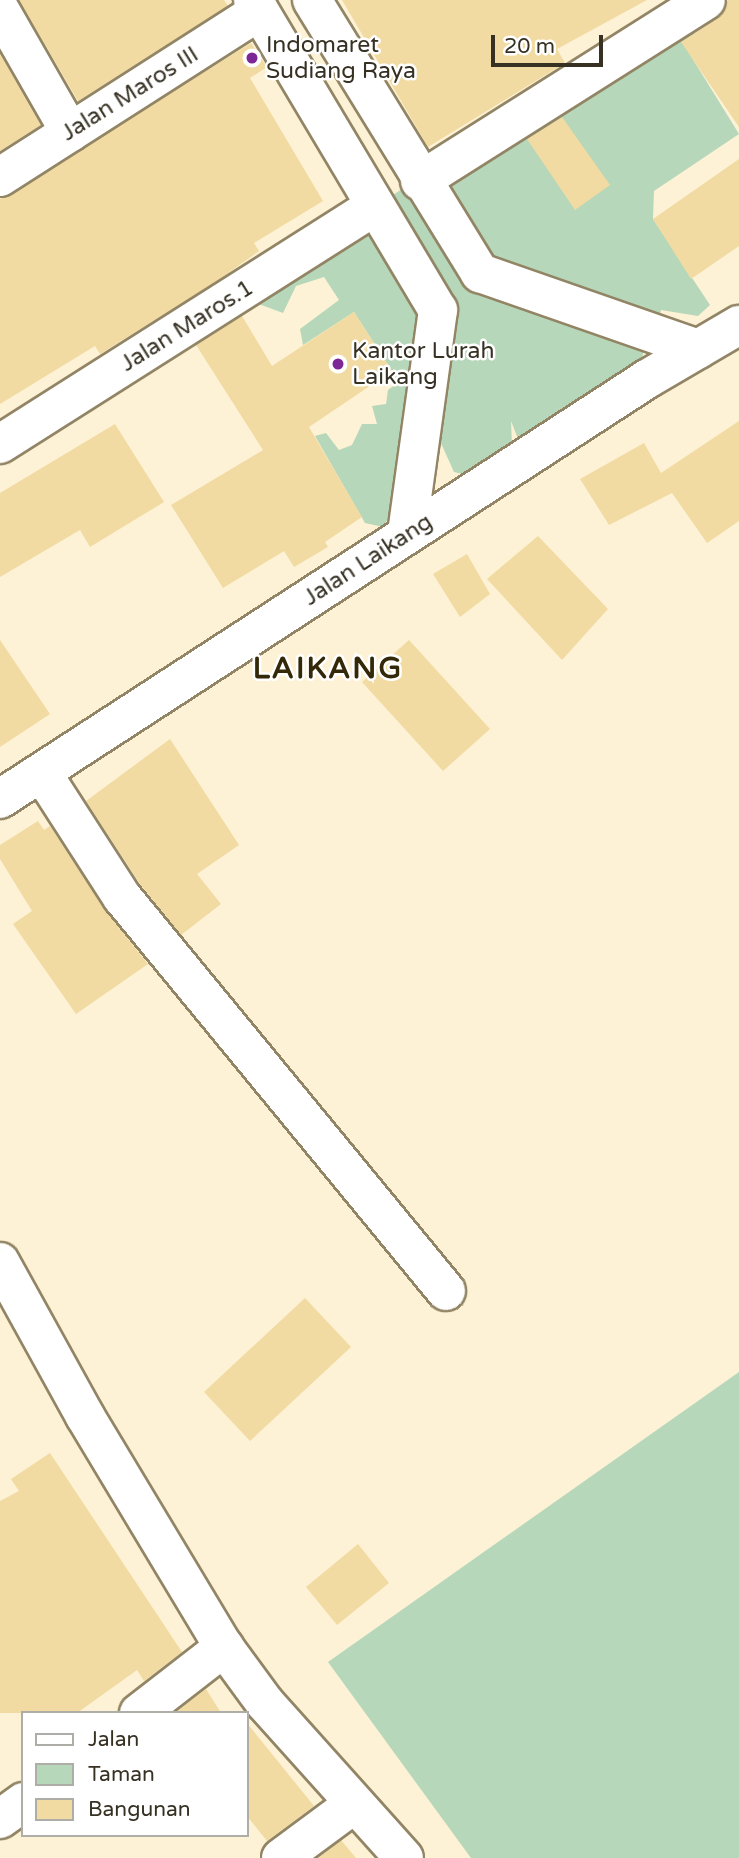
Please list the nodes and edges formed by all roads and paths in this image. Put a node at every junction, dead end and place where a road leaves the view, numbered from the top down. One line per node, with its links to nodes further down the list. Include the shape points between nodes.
1 (312, 0): 7 (street)
2 (706, 0): 7 (street, Jalan Maros.1)
3 (264, 4): 5 (street, Jalan Maros III); 8 (street)
4 (0, 10): 5 (street)
5 (70, 132): 6 (street, Jalan Maros III)
6 (0, 177)
7 (420, 181): 8 (street, Jalan Maros.1); 10 (street, via 480,273)
8 (375, 206): 11 (street, Jalan Maros.1); 12 (street, via 438,310)
9 (739, 325): 10 (street, Jalan Laikang)
10 (698, 349): 12 (street, Jalan Laikang)
11 (0, 444)
12 (407, 534): 13 (street, Jalan Laikang)
13 (42, 772): 14 (street, Jalan Laikang); 16 (street, via 122,897)
14 (0, 799)
15 (0, 1262): 17 (street, via 85,1416)
16 (446, 1292)
17 (224, 1647): 18 (street); 20 (street, via 265,1703)
18 (142, 1711)
19 (21, 1803): 21 (street)
20 (354, 1804): 22 (street); 23 (street)
21 (0, 1819)
22 (281, 1858)
23 (404, 1858)

